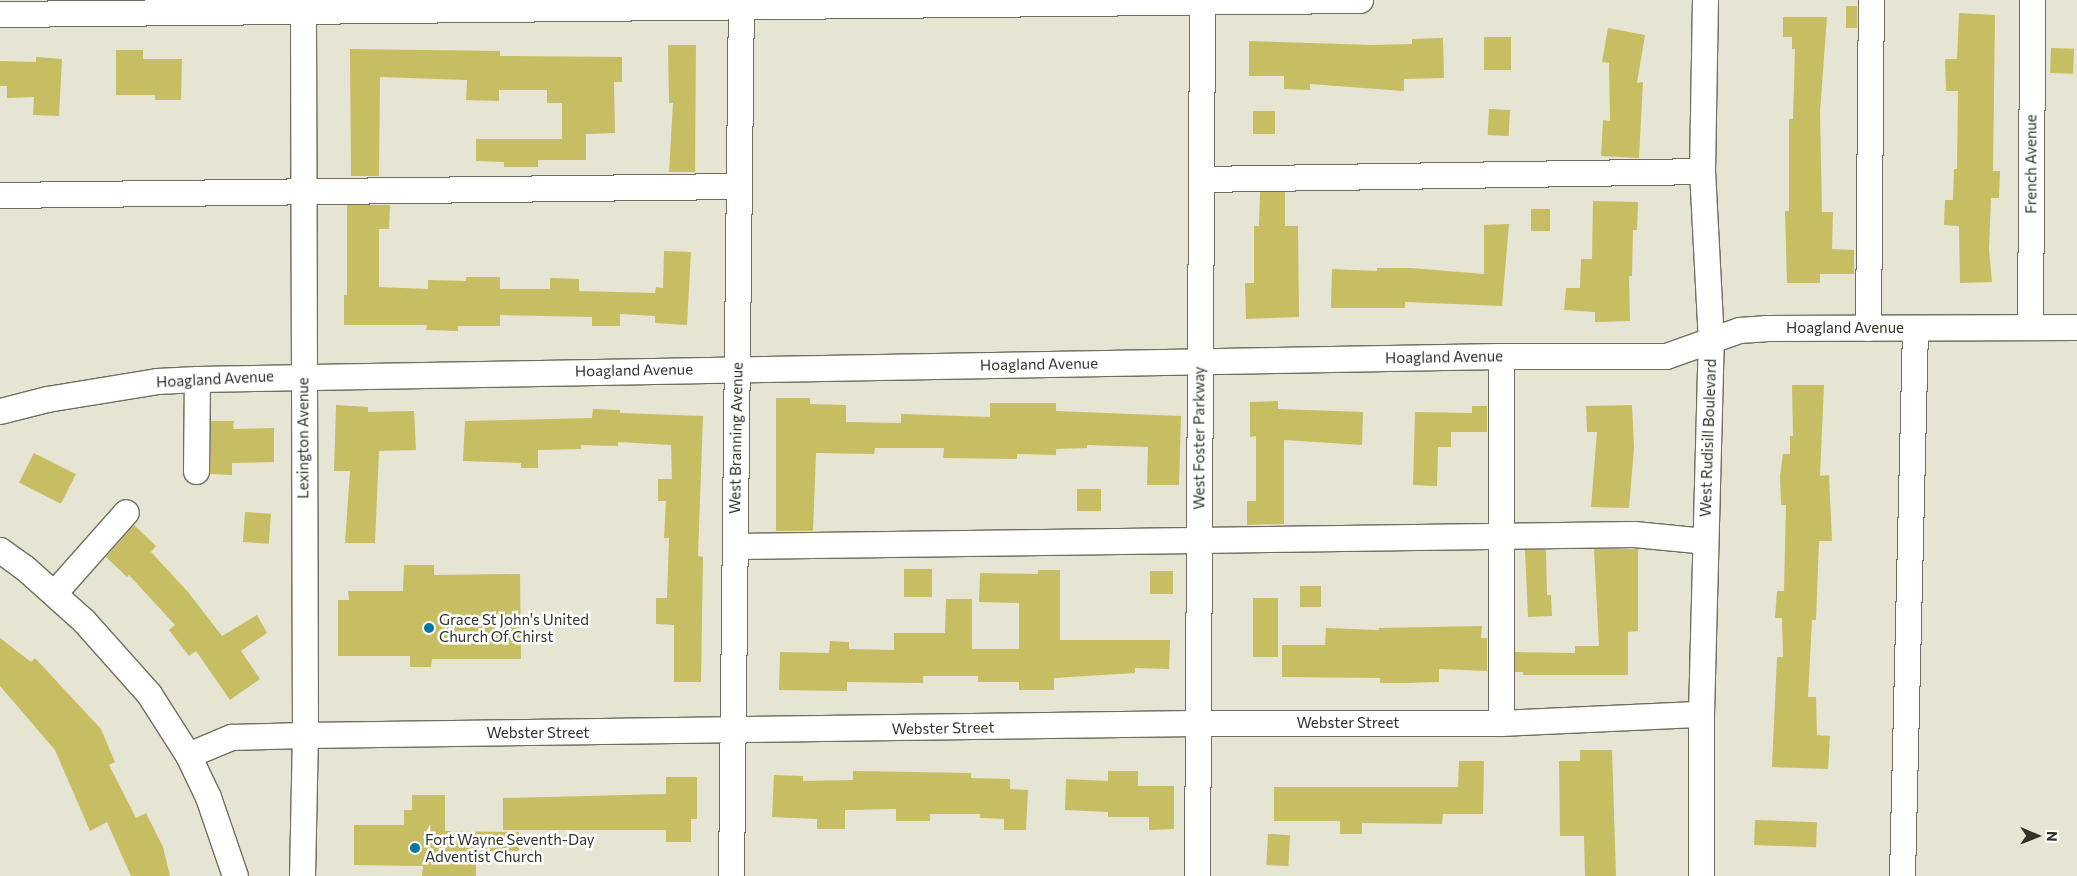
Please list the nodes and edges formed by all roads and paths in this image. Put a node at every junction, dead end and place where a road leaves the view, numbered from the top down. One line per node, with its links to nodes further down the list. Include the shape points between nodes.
1 (1360, 0): 5 (street)
2 (1704, 0): 9 (street, West Rudisill Boulevard)
3 (1871, 0): 16 (street)
4 (2032, 0): 14 (street, French Avenue)
5 (1202, 1): 6 (street); 10 (street, West Foster Parkway)
6 (741, 4): 7 (street); 11 (street, West Branning Avenue)
7 (303, 6): 8 (street); 12 (street, Lexington Avenue)
8 (0, 14)
9 (1702, 171): 10 (street); 18 (street, West Rudisill Boulevard)
10 (1201, 179): 20 (street, West Foster Parkway)
11 (739, 186): 12 (street); 21 (street, West Branning Avenue)
12 (302, 192): 13 (street); 22 (street, Lexington Avenue)
13 (0, 195)
14 (2030, 327): 15 (street, Hoagland Avenue); 17 (street, Hoagland Avenue)
15 (2077, 327)
16 (1868, 328): 17 (street, Hoagland Avenue); 18 (street, Hoagland Avenue, via 1739,330)
17 (1914, 328): 44 (street)
18 (1711, 342): 19 (street, Hoagland Avenue, via 1666,356); 29 (street, West Rudisill Boulevard)
19 (1501, 356): 20 (street, Hoagland Avenue); 27 (street)
20 (1200, 362): 21 (street, Hoagland Avenue); 28 (street, West Foster Parkway)
21 (737, 368): 22 (street, Hoagland Avenue); 30 (street, West Branning Avenue)
22 (302, 375): 23 (street, Hoagland Avenue); 37 (street, Lexington Avenue)
23 (197, 379): 24 (street, Hoagland Avenue, via 148,382 47,399); 25 (street)
24 (0, 411)
25 (196, 472)
26 (126, 512): 32 (street)
27 (1499, 538): 28 (street); 29 (street, via 1634,534); 35 (street)
28 (1199, 539): 30 (street); 34 (street, West Foster Parkway)
29 (1706, 541): 33 (street, West Rudisill Boulevard)
30 (735, 546): 36 (street, West Branning Avenue)
31 (0, 550): 32 (street)
32 (54, 593): 38 (street, via 111,648 149,694)
33 (1701, 714): 35 (street, Webster Street); 43 (street, West Rudisill Boulevard)
34 (1197, 723): 35 (street, Webster Street); 36 (street, Webster Street); 42 (street, West Foster Parkway)
35 (1501, 723)
36 (733, 732): 37 (street, Webster Street); 41 (street, West Branning Avenue)
37 (305, 735): 38 (street, Webster Street, via 230,737); 40 (street, Lexington Avenue)
38 (188, 755): 39 (street, via 208,797)
39 (235, 876)
40 (302, 876)
41 (731, 876)
42 (1197, 876)
43 (1701, 876)
44 (1902, 876)

